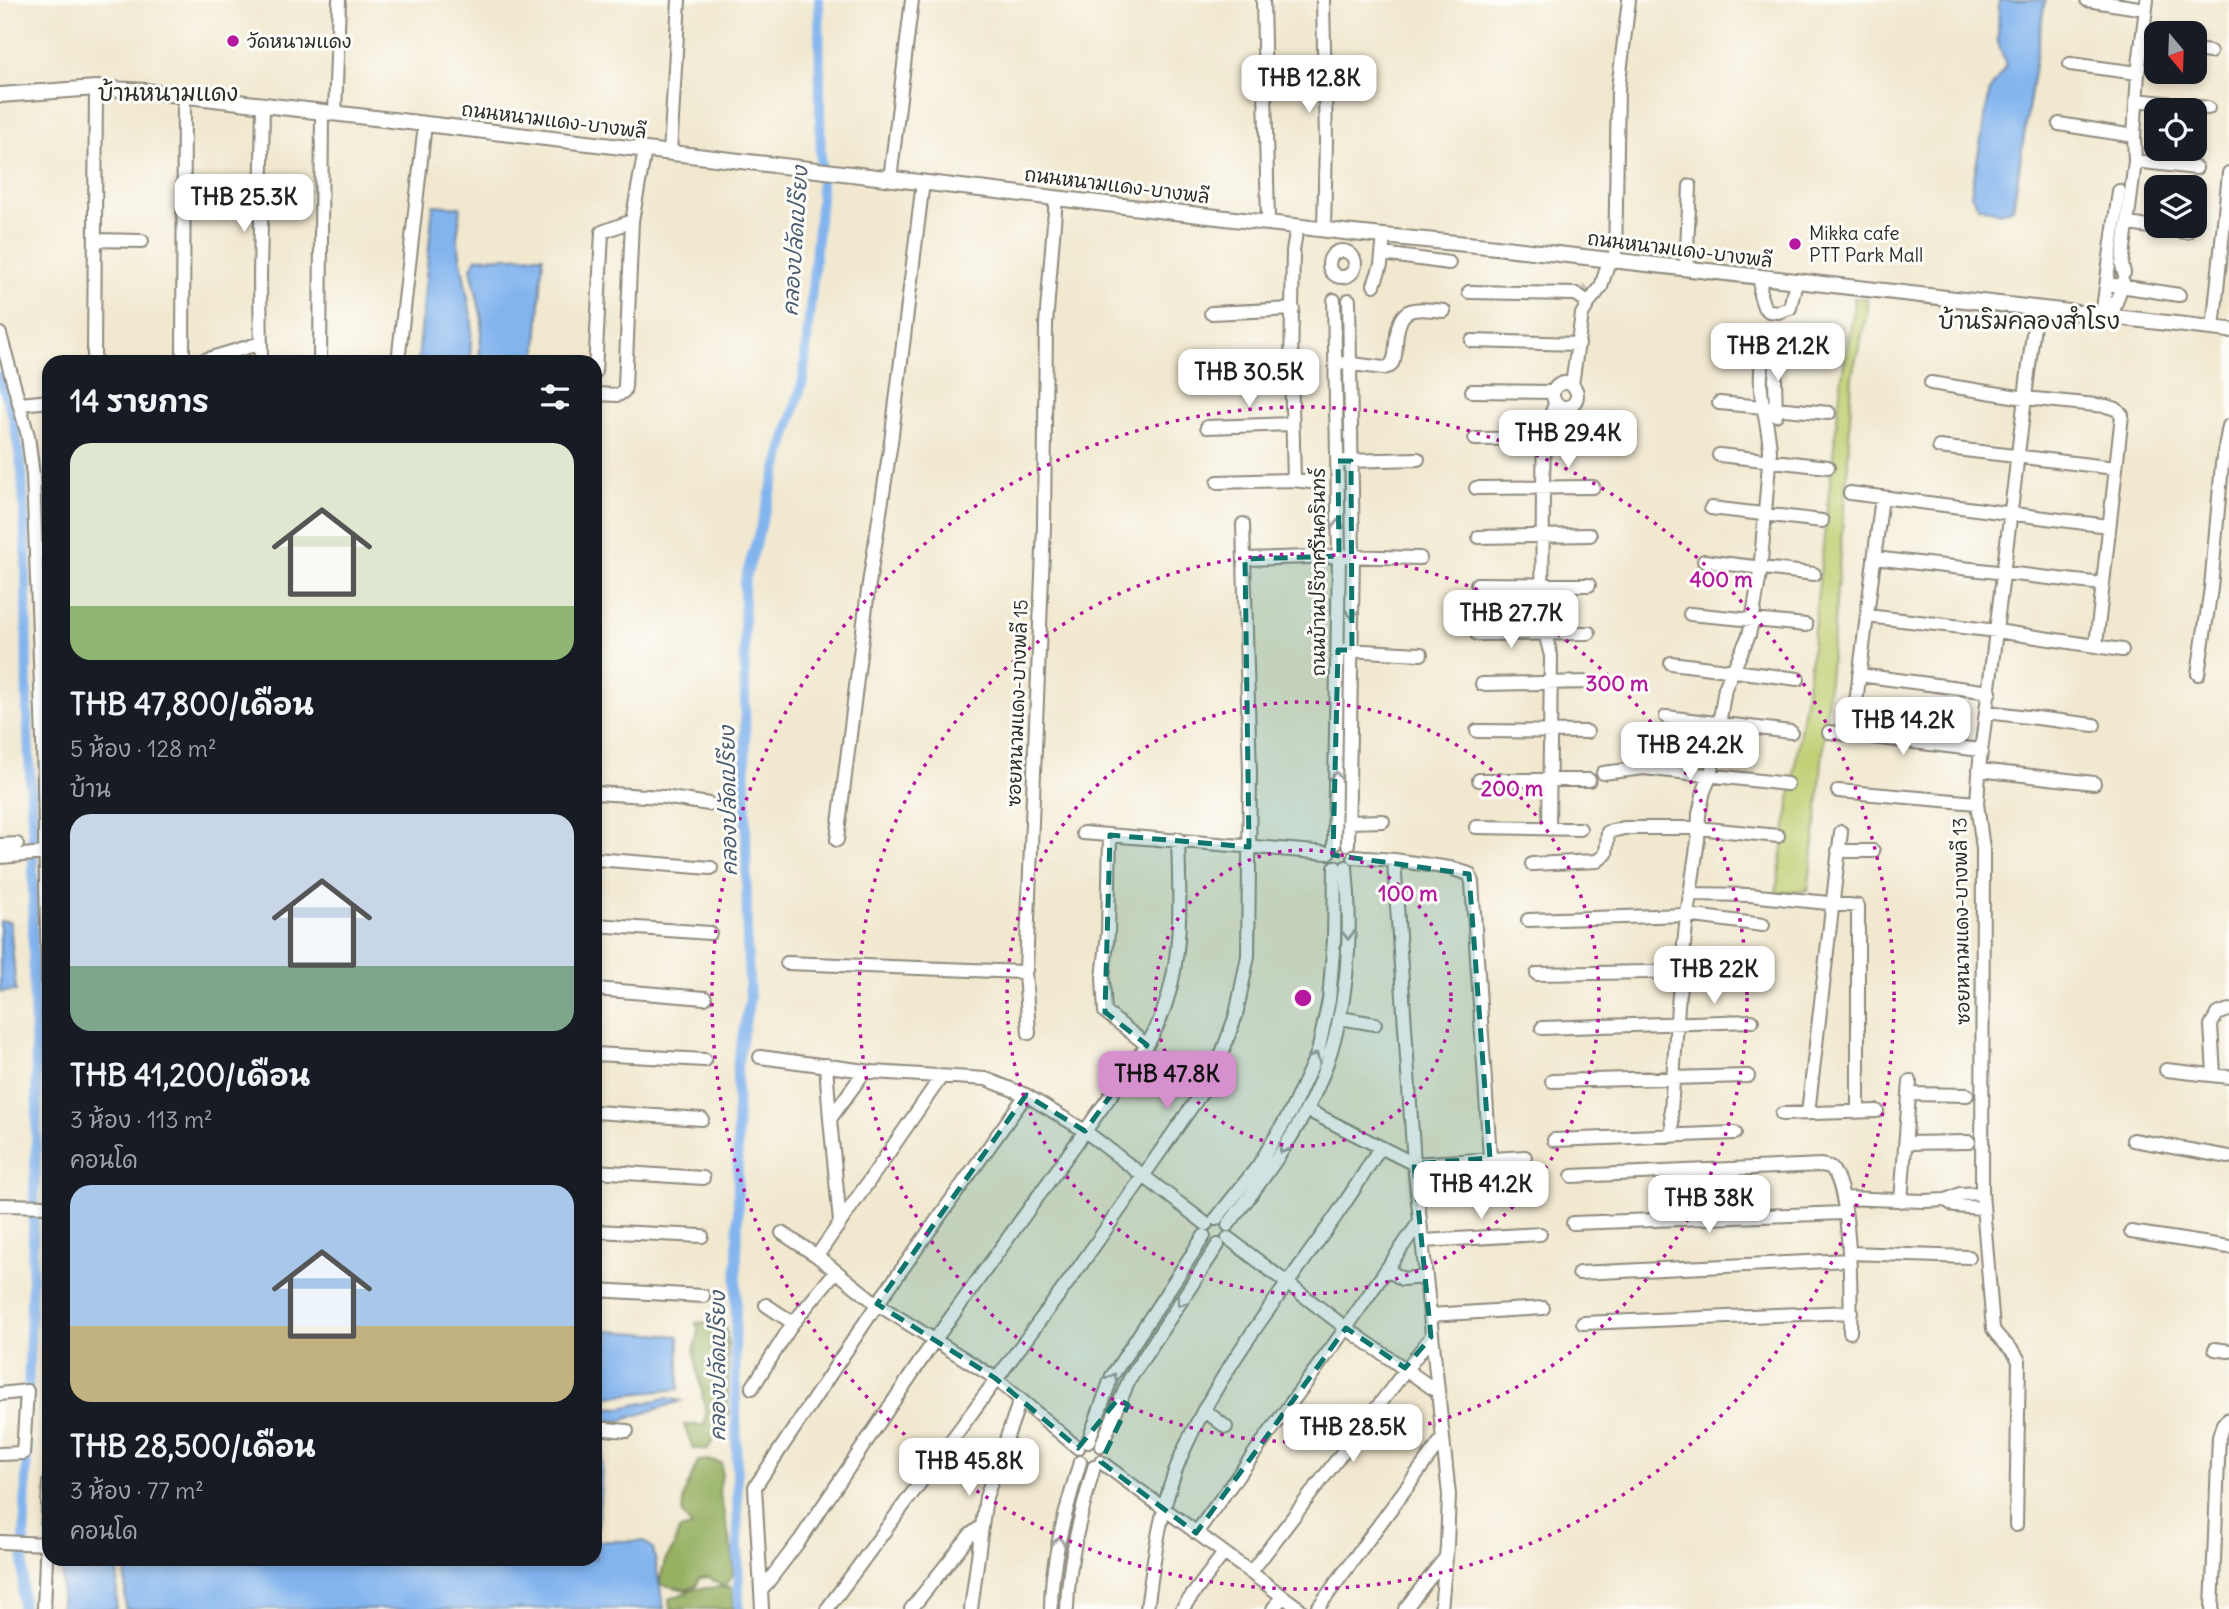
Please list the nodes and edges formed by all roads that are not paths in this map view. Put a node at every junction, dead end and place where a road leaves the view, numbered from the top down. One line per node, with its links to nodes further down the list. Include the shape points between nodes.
1 (339, 0): 20 (street)
2 (679, 0): 25 (street)
3 (912, 0): 29 (street)
4 (1263, 0): 35 (street)
5 (1322, 0): 39 (street)
6 (1629, 0): 47 (street, via 1618,89)
7 (2087, 0): 8 (street)
8 (2146, 5): 9 (street)
9 (2142, 44): 13 (street)
10 (2207, 52): 11 (street)
11 (2210, 52)
12 (2070, 64): 13 (street)
13 (2138, 73): 17 (street)
14 (96, 88): 15 (main road, ถนนหนามแดง-บางพลี); 16 (main road, ถนนหนามแดง-บางพลี); 42 (street)
15 (0, 94)
16 (184, 95): 18 (main road, ถนนหนามแดง-บางพลี); 74 (street)
17 (2137, 100): 19 (street); 23 (street)
18 (263, 105): 20 (main road, ถนนหนามแดง-บางพลี); 69 (street)
19 (2208, 108)
20 (328, 112): 21 (main road, ถนนหนามแดง-บางพลี); 77 (street)
21 (425, 124): 24 (main road, ถนนหนามแดง-บางพลี); 78 (street)
22 (2059, 124): 23 (street)
23 (2134, 136): 26 (street)
24 (645, 150): 25 (main road, ถนนหนามแดง-บางพลี); 34 (street)
25 (670, 153): 29 (main road, ถนนหนามแดง-บางพลี)
26 (2135, 161): 27 (street); 36 (street)
27 (2196, 168)
28 (2229, 173): 65 (street)
29 (890, 179): 30 (main road, ถนนหนามแดง-บางพลี)
30 (923, 182): 33 (main road, ถนนหนามแดง-บางพลี); 198 (street)
31 (1690, 186): 49 (street)
32 (2119, 191): 63 (street)
33 (1056, 198): 35 (main road, ถนนหนามแดง-บางพลี); 222 (street, ซอยหนามแดง-บางพลี 15, via 1045,324 1043,540)
34 (632, 221): 79 (street, via 602,232); 88 (street, via 625,386 618,395)
35 (1268, 222): 37 (main road, ถนนหนามแดง-บางพลี)
36 (2128, 224): 38 (street); 53 (street)
37 (1297, 226): 39 (main road, ถนนหนามแดง-บางพลี); 59 (street)
38 (2144, 226)
39 (1329, 230): 40 (main road, ถนนหนามแดง-บางพลี); 44 (street)
40 (1353, 233): 41 (main road, ถนนหนามแดง-บางพลี); 45 (street)
41 (1384, 236): 46 (street); 47 (main road, ถนนหนามแดง-บางพลี)
42 (95, 240): 43 (street); 73 (street)
43 (142, 241)
44 (1335, 253): 45 (street); 51 (street, via 1329,264)
45 (1351, 254): 50 (street, via 1355,265)
46 (1383, 254): 48 (street); 55 (street)
47 (1609, 260): 49 (main road, ถนนหนามแดง-บางพลี); 58 (street, via 1601,287)
48 (1449, 264)
49 (1685, 269): 52 (main road, ถนนหนามแดง-บางพลี)
50 (1351, 273): 51 (street); 82 (street, ถนนบ้านปรีชาศรีนครินทร์)
51 (1336, 275): 81 (street, ถนนบ้านปรีชาศรีนครินทร์)
52 (1761, 277): 54 (main road, ถนนหนามแดง-บางพลี); 64 (street, via 1760,295)
53 (2119, 280): 57 (street); 63 (street)
54 (1796, 281): 60 (main road, ถนนหนามแดง-บางพลี); 64 (street, via 1793,303)
55 (1374, 285)
56 (1469, 292): 58 (street)
57 (2179, 295)
58 (1587, 298): 70 (street)
59 (1293, 309): 62 (street); 83 (street)
60 (2036, 309): 63 (main road, ถนนหนามแดง-บางพลี); 89 (street, ซอยหนามแดง-บางพลี 13)
61 (1444, 311): 82 (street, via 1417,309 1402,316 1390,366)
62 (1212, 313)
63 (2106, 317): 65 (main road, ถนนหนามแดง-บางพลี)
64 (1773, 323): 71 (street); 72 (street)
65 (2213, 329): 66 (main road, ถนนหนามแดง-บางพลี)
66 (2229, 330)
67 (0, 334): 93 (street)
68 (1472, 341): 70 (street)
69 (261, 343): 75 (street); 76 (street)
70 (1579, 344): 86 (street)
71 (1763, 349): 72 (street); 94 (street, via 1760,378)
72 (1777, 351): 80 (street); 94 (street)
73 (94, 355)
74 (183, 355)
75 (221, 355)
76 (261, 355)
77 (320, 355)
78 (399, 355)
79 (596, 355)
80 (1834, 357)
81 (1337, 362): 82 (street); 106 (street, ถนนบ้านปรีชาศรีนครินทร์)
82 (1351, 363): 107 (street, ถนนบ้านปรีชาศรีนครินทร์)
83 (1291, 368): 84 (street); 96 (street)
84 (1207, 372)
85 (1931, 383): 89 (street)
86 (1572, 385): 90 (street, via 1560,384); 90 (street, via 1578,396 1572,406 1566,408)
87 (1472, 391): 90 (street)
88 (602, 394)
89 (2025, 397): 104 (street, ซอยหนามแดง-บางพลี 13); 110 (street, via 2116,408 2122,421)
90 (1554, 398): 101 (street)
91 (42, 402): 93 (street)
92 (1719, 403): 94 (street)
93 (21, 404): 154 (street, via 33,475)
94 (1770, 407): 95 (street); 108 (street)
95 (1829, 413)
96 (1292, 425): 98 (street); 111 (street)
97 (2229, 426): 157 (street)
98 (1207, 427)
99 (1591, 438): 101 (street)
100 (1475, 439): 101 (street)
101 (1544, 439): 114 (street)
102 (1939, 447): 104 (street)
103 (1719, 455): 108 (street)
104 (2017, 456): 110 (street); 120 (street, ซอยหนามแดง-บางพลี 13)
105 (1418, 459): 107 (street)
106 (1338, 461): 107 (street); 128 (street, ถนนบ้านปรีชาศรีนครินทร์, one-way to 106)
107 (1351, 461): 129 (street, ถนนบ้านปรีชาศรีนครินทร์)
108 (1769, 461): 109 (street); 121 (street)
109 (1828, 467)
110 (2115, 468): 124 (street)
111 (1294, 481): 112 (street); 113 (street)
112 (1218, 482)
113 (1318, 483)
114 (1543, 487): 115 (street); 116 (street); 127 (street)
115 (1593, 487)
116 (1476, 488)
117 (1850, 493): 118 (street)
118 (1882, 496): 120 (street); 131 (street)
119 (1711, 508): 121 (street)
120 (2011, 514): 124 (street); 135 (street, ซอยหนามแดง-บางพลี 13)
121 (1765, 515): 122 (street); 134 (street)
122 (1822, 521)
123 (1243, 524): 132 (street)
124 (2109, 526): 138 (street)
125 (1590, 536): 127 (street)
126 (1479, 537): 127 (street)
127 (1543, 537): 139 (street)
128 (1339, 556): 129 (street); 132 (street); 150 (street, ถนนบ้านปรีชาศรีนครินทร์)
129 (1353, 556): 130 (street); 151 (street, ถนนบ้านปรีชาศรีนครินทร์, one-way to 151)
130 (1420, 558)
131 (1874, 558): 135 (street); 142 (street)
132 (1245, 559): 202 (street)
133 (1704, 561): 134 (street)
134 (1760, 567): 136 (street); 143 (street)
135 (2004, 573): 138 (street); 145 (street, ซอยหนามแดง-บางพลี 13)
136 (1814, 574)
137 (1477, 584): 139 (street)
138 (2102, 584): 149 (street)
139 (1543, 585): 140 (street); 148 (street)
140 (1589, 585)
141 (1690, 614): 143 (street)
142 (1867, 616): 145 (street); 158 (street)
143 (1752, 621): 144 (street); 156 (street)
144 (1806, 625)
145 (1997, 631): 149 (street); 163 (street, ซอยหนามแดง-บางพลี 13)
146 (1589, 633): 148 (street)
147 (1477, 634): 148 (street)
148 (1544, 634): 160 (street, via 1550,649)
149 (2096, 645): 152 (street)
150 (1338, 650): 151 (street); 203 (street, ถนนบ้านปรีชาศรีนครินทร์, one-way to 150)
151 (1352, 650): 153 (street); 188 (street, ถนนบ้านปรีชาศรีนครินทร์)
152 (2122, 650)
153 (1421, 654)
154 (42, 658)
155 (1671, 663): 156 (street)
156 (1732, 671): 159 (street); 166 (street)
157 (2198, 674)
158 (1859, 675): 163 (street); 173 (street)
159 (1798, 679)
160 (1551, 682): 161 (street); 162 (street); 168 (street)
161 (1592, 682)
162 (1482, 684)
163 (1990, 692): 164 (street, ซอยหนามแดง-บางพลี 13)
164 (1987, 712): 167 (street); 174 (street, ซอยหนามแดง-บางพลี 13)
165 (1666, 717): 166 (street)
166 (1719, 725): 171 (street); 177 (street)
167 (2094, 725)
168 (1549, 730): 169 (street); 170 (street); 180 (street)
169 (1477, 731)
170 (1587, 732)
171 (1791, 732)
172 (1829, 732): 173 (street)
173 (1852, 734): 174 (street)
174 (1981, 750): 175 (street, ซอยหนามแดง-บางพลี 13)
175 (1979, 771): 181 (street); 185 (street, ซอยหนามแดง-บางพลี 13)
176 (1603, 773): 177 (street, via 1637,768)
177 (1711, 775): 182 (street); 190 (street)
178 (1479, 780): 180 (street)
179 (1589, 780): 180 (street)
180 (1549, 781): 191 (street)
181 (2094, 783)
182 (1787, 784)
183 (1838, 791): 185 (street)
184 (602, 793): 186 (street)
185 (1977, 803): 273 (street, ซอยหนามแดง-บางพลี 13, via 1983,849)
186 (709, 804)
187 (1383, 821): 188 (street)
188 (1348, 822): 200 (street, ถนนบ้านปรีชาศรีนครินทร์)
189 (1476, 827): 191 (street)
190 (1699, 828): 196 (street); 211 (street, via 1624,828 1608,832 1606,854 1597,861); 213 (street)
191 (1549, 829): 192 (street)
192 (1580, 830)
193 (1841, 832): 205 (street)
194 (1083, 833): 195 (street)
195 (1110, 835): 197 (street); 234 (street, via 1105,1012)
196 (1778, 836)
197 (1178, 839): 202 (street); 234 (street, via 1176,969 1161,1022)
198 (837, 840)
199 (17, 844): 201 (street)
200 (1348, 844): 203 (street, via 1342,842); 210 (street, ถนนบ้านปรีชาศรีนครินทร์, via 1352,849)
201 (0, 845)
202 (1249, 847): 203 (street); 270 (street, via 1248,956 1236,1015 1214,1075)
203 (1331, 849): 210 (street, ถนนบ้านปรีชาศรีนครินทร์, via 1329,859)
204 (1873, 851): 205 (street)
205 (1838, 852): 214 (street)
206 (42, 853): 207 (street)
207 (0, 857)
208 (602, 860): 212 (street)
209 (1394, 860): 210 (street); 267 (street, via 1450,868 1469,874 1472,882); 268 (street)
210 (1345, 864): 228 (street, ถนนบ้านปรีชาศรีนครินทร์, one-way to 228, via 1348,961); 285 (street, ถนนบ้านปรีชาศรีนครินทร์, one-way to 210, via 1291,1111 1318,1052 1331,988)
211 (1532, 864)
212 (711, 868)
213 (1690, 894): 214 (street); 215 (street)
214 (1832, 903): 250 (street, via 1858,906); 253 (street)
215 (1687, 915): 216 (street); 218 (street); 223 (street)
216 (1528, 920)
217 (602, 925): 219 (street)
218 (1763, 925)
219 (710, 933)
220 (787, 963): 222 (street)
221 (1762, 970): 223 (street)
222 (1025, 971): 233 (street, ซอยหนามแดง-บางพลี 15)
223 (1681, 971): 224 (street); 231 (street)
224 (1537, 974)
225 (602, 990): 226 (street)
226 (705, 998)
227 (2229, 1010): 241 (street, via 2217,1014 2211,1025)
228 (1340, 1018): 230 (street); 249 (street, ถนนบ้านปรีชาศรีนครินทร์, via 1331,1055)
229 (1752, 1021): 231 (street)
230 (1375, 1024)
231 (1677, 1024): 232 (street); 244 (street)
232 (1542, 1028)
233 (1029, 1033)
234 (1147, 1045): 257 (street)
235 (602, 1054): 237 (street)
236 (760, 1057): 238 (street)
237 (705, 1060)
238 (826, 1065): 240 (street); 256 (street)
239 (2166, 1070): 241 (street)
240 (865, 1071): 243 (street); 256 (street)
241 (2214, 1074): 245 (street)
242 (1748, 1076): 244 (street)
243 (941, 1077): 247 (street, via 986,1079); 282 (street)
244 (1673, 1077): 246 (street); 259 (street)
245 (2229, 1077)
246 (1552, 1081)
247 (1026, 1095): 257 (street); 302 (street)
248 (1967, 1095): 263 (street, via 1910,1087)
249 (1307, 1110): 264 (street); 285 (street, ถนนบ้านปรีชาศรีนครินทร์, one-way to 285, via 1271,1169)
250 (1858, 1111): 251 (street); 253 (street)
251 (1877, 1111)
252 (602, 1112): 255 (street)
253 (1808, 1113): 254 (street)
254 (1782, 1114)
255 (702, 1119)
256 (830, 1119): 282 (street)
257 (1085, 1132): 270 (street); 312 (street)
258 (1735, 1133): 259 (street)
259 (1673, 1136): 260 (street)
260 (1553, 1140)
261 (2133, 1140): 266 (street)
262 (1969, 1142): 263 (street)
263 (1906, 1143): 276 (street)
264 (1380, 1147): 268 (street); 299 (street)
265 (1525, 1157): 267 (street)
266 (2229, 1157)
267 (1490, 1158): 268 (street)
268 (1414, 1164): 281 (street)
269 (602, 1171): 272 (street)
270 (1142, 1176): 285 (street); 316 (street)
271 (1572, 1176): 274 (street, via 1821,1165 1836,1172)
272 (703, 1178)
273 (1982, 1193): 275 (street); 279 (street, ซอยหนามแดง-บางพลี 13)
274 (1843, 1198): 276 (street); 280 (street)
275 (1946, 1200): 276 (street); 279 (street, via 1955,1206)
276 (1901, 1201)
277 (0, 1205): 278 (street)
278 (42, 1206)
279 (1982, 1209): 334 (street, ซอยหนามแดง-บางพลี 13, via 1993,1329 2020,1362)
280 (1844, 1213): 283 (street); 293 (street)
281 (1420, 1221): 290 (street); 295 (street)
282 (840, 1222): 292 (street)
283 (1573, 1223)
284 (602, 1231): 289 (street)
285 (1217, 1231): 299 (street); 327 (street, ถนนบ้านปรีชาศรีนครินทร์, via 1112,1376)
286 (2131, 1232): 291 (street)
287 (782, 1233): 292 (street)
288 (1540, 1234): 290 (street)
289 (702, 1236)
290 (1424, 1241): 298 (street)
291 (2229, 1247)
292 (817, 1256): 296 (street)
293 (1849, 1257): 294 (street); 297 (street); 305 (street)
294 (1969, 1257)
295 (1387, 1269): 298 (street, via 1402,1279); 309 (street)
296 (836, 1272): 302 (street); 307 (street)
297 (1580, 1273)
298 (1426, 1277): 306 (street)
299 (1287, 1283): 309 (street); 321 (street)
300 (602, 1290): 301 (street)
301 (703, 1296)
302 (877, 1304): 312 (street); 343 (street, via 755,1487)
303 (766, 1305): 307 (street)
304 (1543, 1308): 306 (street)
305 (1851, 1312): 308 (street); 310 (street)
306 (1430, 1315): 311 (street)
307 (793, 1323): 317 (street)
308 (1583, 1323)
309 (1346, 1328): 315 (street); 336 (street)
310 (1850, 1332)
311 (1431, 1337): 315 (street); 318 (street)
312 (934, 1341): 316 (street); 343 (street)
313 (2215, 1349): 314 (street)
314 (2229, 1351)
315 (1405, 1368): 318 (street); 342 (street)
316 (995, 1378): 320 (street); 347 (street)
317 (752, 1388)
318 (1438, 1392): 326 (street)
319 (0, 1394): 328 (street, via 27,1391 23,1453)
320 (1020, 1400): 327 (street); 335 (street, via 986,1497)
321 (1204, 1410): 323 (street); 331 (street, via 1181,1457)
322 (2229, 1419): 332 (street, via 2222,1424 2219,1437)
323 (1226, 1427)
324 (602, 1429): 325 (street)
325 (627, 1431)
326 (1443, 1438): 340 (street, via 1449,1495); 356 (street)
327 (1089, 1445): 329 (street, ถนนบ้านปรีชาศรีนครินทร์, via 1077,1457); 330 (street, ถนนบ้านปรีชาศรีนครินทร์, via 1104,1454)
328 (0, 1454)
329 (1080, 1462): 330 (street, via 1086,1467); 350 (street, ถนนบ้านปรีชาศรีนครินทร์, one-way to 329, via 1061,1528)
330 (1098, 1465): 331 (street); 351 (street, ถนนบ้านปรีชาศรีนครินทร์, via 1075,1536)
331 (1164, 1510): 336 (street); 352 (street)
332 (2215, 1517): 333 (street); 359 (street)
333 (2229, 1518)
334 (2016, 1525)
335 (982, 1526): 348 (street); 349 (street)
336 (1196, 1533): 339 (street)
337 (0, 1542): 338 (street)
338 (42, 1544)
339 (1224, 1553): 342 (street); 353 (street)
340 (1446, 1556): 357 (street); 358 (street)
341 (44, 1566): 345 (street)
342 (1251, 1572): 344 (street)
343 (761, 1591): 346 (street)
344 (1283, 1596): 354 (street); 355 (street)
345 (44, 1609)
346 (762, 1609)
347 (827, 1609)
348 (911, 1609)
349 (971, 1609)
350 (1051, 1609)
351 (1067, 1609)
352 (1147, 1609)
353 (1182, 1609)
354 (1273, 1609)
355 (1300, 1609)
356 (1317, 1609)
357 (1405, 1609)
358 (1441, 1609)
359 (2212, 1609): 360 (street)
360 (2218, 1609)

